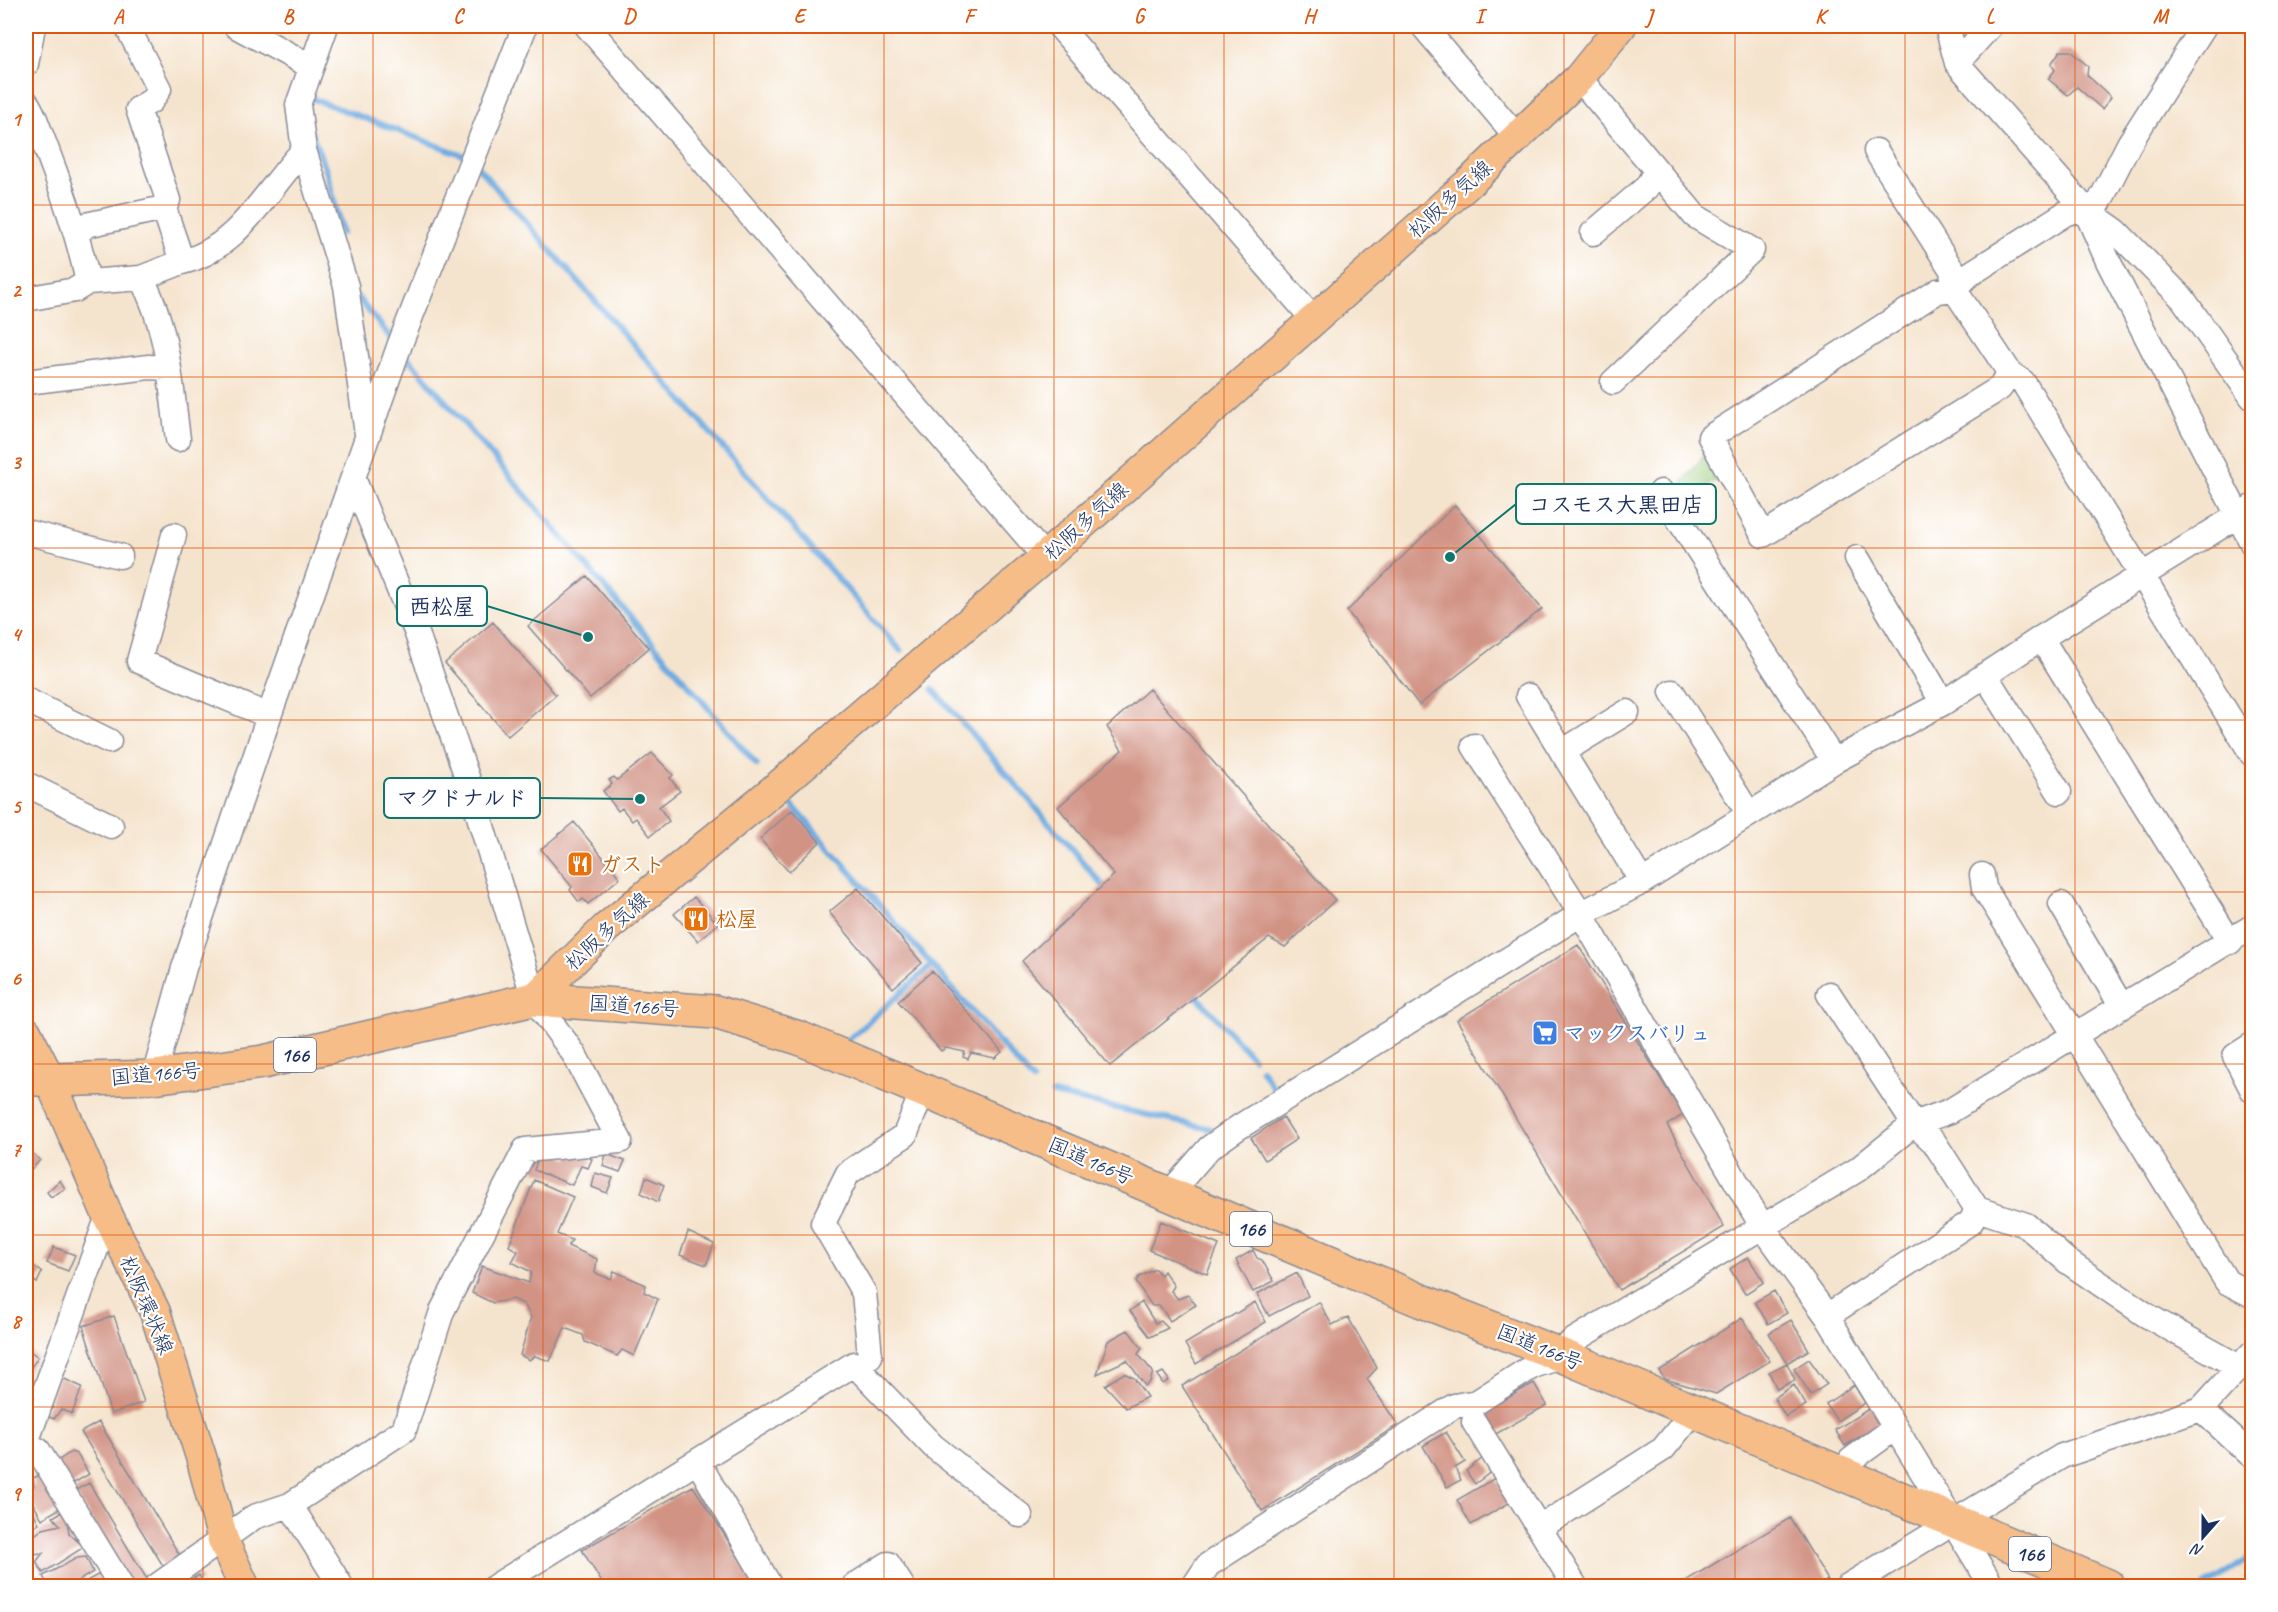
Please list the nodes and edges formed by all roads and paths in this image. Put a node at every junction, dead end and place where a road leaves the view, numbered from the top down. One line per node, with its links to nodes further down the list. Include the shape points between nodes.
1 (33, 26): 15 (street)
2 (127, 26): 22 (street, via 159,89 138,109 168,200)
3 (236, 26): 13 (street)
4 (326, 26): 13 (street)
5 (525, 26): 38 (street)
6 (587, 26): 46 (street)
7 (1059, 26): 31 (street)
8 (1423, 26): 18 (street)
9 (1621, 26): 16 (main road, 松阪多気線)
10 (1947, 26): 14 (street)
11 (1990, 26): 14 (street)
12 (2204, 26): 23 (street, via 2129,144 2099,202)
13 (312, 61): 19 (street, via 298,105)
14 (1957, 63): 23 (street)
15 (26, 64)
16 (1579, 78): 18 (main road, 松阪多気線); 21 (street)
17 (26, 102): 24 (street, via 57,175 71,225)
18 (1517, 136): 31 (main road, 松阪多気線)
19 (304, 150): 26 (street, via 230,239 202,257); 38 (street, via 346,285)
20 (1876, 151): 29 (street, via 1952,270)
21 (1656, 170): 25 (street, via 1647,187); 35 (street, via 1695,216 1752,250)
22 (164, 208): 24 (street, via 86,225); 26 (street)
23 (2085, 210): 29 (street, via 2066,213 1970,274); 36 (street, via 2116,231 2183,298); 41 (street, via 2108,261)
24 (78, 233): 28 (street)
25 (1593, 233)
26 (182, 261): 27 (street)
27 (141, 278): 28 (street); 32 (street, via 153,298)
28 (88, 282): 30 (street, via 75,290)
29 (1954, 289): 33 (street); 33 (street, via 1938,291 1710,437 1763,535 2000,388)
30 (26, 299)
31 (1313, 319): 46 (main road, 松阪多気線)
32 (168, 368): 34 (street); 37 (street)
33 (2010, 374): 48 (street, via 2024,382)
34 (26, 382)
35 (1613, 382)
36 (2253, 397)
37 (178, 439)
38 (367, 439): 39 (street)
39 (353, 478): 56 (street); 74 (street, via 417,631 469,783)
40 (1661, 492): 62 (street)
41 (2246, 511): 44 (street); 48 (street)
42 (26, 532): 45 (street)
43 (174, 535): 56 (street, via 139,661)
44 (2253, 543)
45 (120, 556)
46 (1046, 557): 74 (main road, 松阪多気線, via 606,928)
47 (1857, 558): 54 (street)
48 (2143, 573): 49 (street); 57 (street)
49 (2041, 638): 50 (street); 72 (street)
50 (1985, 675): 54 (street); 64 (street)
51 (1672, 692): 65 (street)
52 (1528, 696): 60 (street)
53 (26, 700): 58 (street)
54 (1943, 703): 62 (street)
55 (1627, 712): 60 (street)
56 (269, 716): 79 (street, via 184,968)
57 (2245, 725): 61 (street)
58 (109, 741)
59 (1474, 746): 70 (street)
60 (1562, 752): 68 (street)
61 (2253, 754)
62 (1834, 761): 65 (street)
63 (26, 784): 66 (street)
64 (2059, 792)
65 (1749, 814): 68 (street)
66 (111, 826)
67 (1982, 875): 77 (street, via 1984,888)
68 (1642, 882): 70 (street)
69 (2061, 904): 75 (street)
70 (1581, 914): 84 (street, via 1239,1127 1209,1148); 87 (street)
71 (2253, 927): 72 (street)
72 (2230, 942): 75 (street)
73 (1829, 994): 83 (street)
74 (534, 999): 79 (highway, 国道166号 / 166, via 263,1062); 82 (highway, 国道166号 / 166, via 715,1012 799,1038); 101 (street, via 574,1054 620,1142 525,1150 442,1311 404,1430)
75 (2122, 1007): 77 (street)
76 (26, 1032): 80 (main road, 松阪環状線)
77 (2077, 1035): 83 (street, via 1950,1111); 88 (street, via 2227,1282)
78 (2253, 1045): 81 (street, via 2235,1056)
79 (154, 1077): 80 (highway, 国道166号 / 166)
80 (38, 1079): 86 (main road, 松阪環状線)
81 (2253, 1089)
82 (923, 1090): 84 (highway, 国道166号 / 166); 90 (street, via 905,1135 848,1173 823,1223 864,1293)
83 (1914, 1124): 85 (street, via 1934,1142); 87 (street, via 1857,1170)
84 (1169, 1194): 91 (highway, 国道166号 / 166)
85 (1977, 1209): 89 (street, via 1971,1222); 92 (street, via 2026,1225 2067,1261 2146,1315)
86 (108, 1216): 97 (street); 105 (main road, 松阪環状線, via 155,1312)
87 (1762, 1226): 89 (street); 91 (street, via 1571,1342)
88 (2253, 1294)
89 (1827, 1316): 96 (street)
90 (870, 1356)
91 (1563, 1356): 94 (highway, 国道166号 / 166); 114 (street, via 1533,1366 1477,1402 1455,1406 1208,1565)
92 (2246, 1360): 93 (street)
93 (2201, 1408): 98 (street); 103 (street, via 2062,1456)
94 (1693, 1412): 100 (highway, 国道166号 / 166); 104 (street, via 1663,1449 1552,1520)
95 (1474, 1422): 104 (street)
96 (1895, 1428): 100 (street, via 1851,1460); 103 (street)
97 (26, 1444): 106 (street, via 38,1450)
98 (2253, 1456)
99 (698, 1462): 102 (street, via 854,1364 933,1446); 110 (street); 111 (street)
100 (1845, 1477): 103 (highway, 国道166号 / 166)
101 (290, 1505): 105 (street, via 254,1517); 109 (street)
102 (1020, 1515)
103 (1952, 1522): 116 (street); 117 (street); 118 (highway, 国道166号 / 166)
104 (1537, 1525): 115 (street)
105 (223, 1540): 107 (street); 108 (main road, 松阪環状線)
106 (121, 1587)
107 (157, 1587)
108 (244, 1587)
109 (341, 1587)
110 (496, 1587)
111 (770, 1587)
112 (854, 1587): 113 (street, via 888,1564)
113 (902, 1587)
114 (1194, 1587)
115 (1575, 1587)
116 (1848, 1587)
117 (1992, 1587)
118 (2108, 1587)

